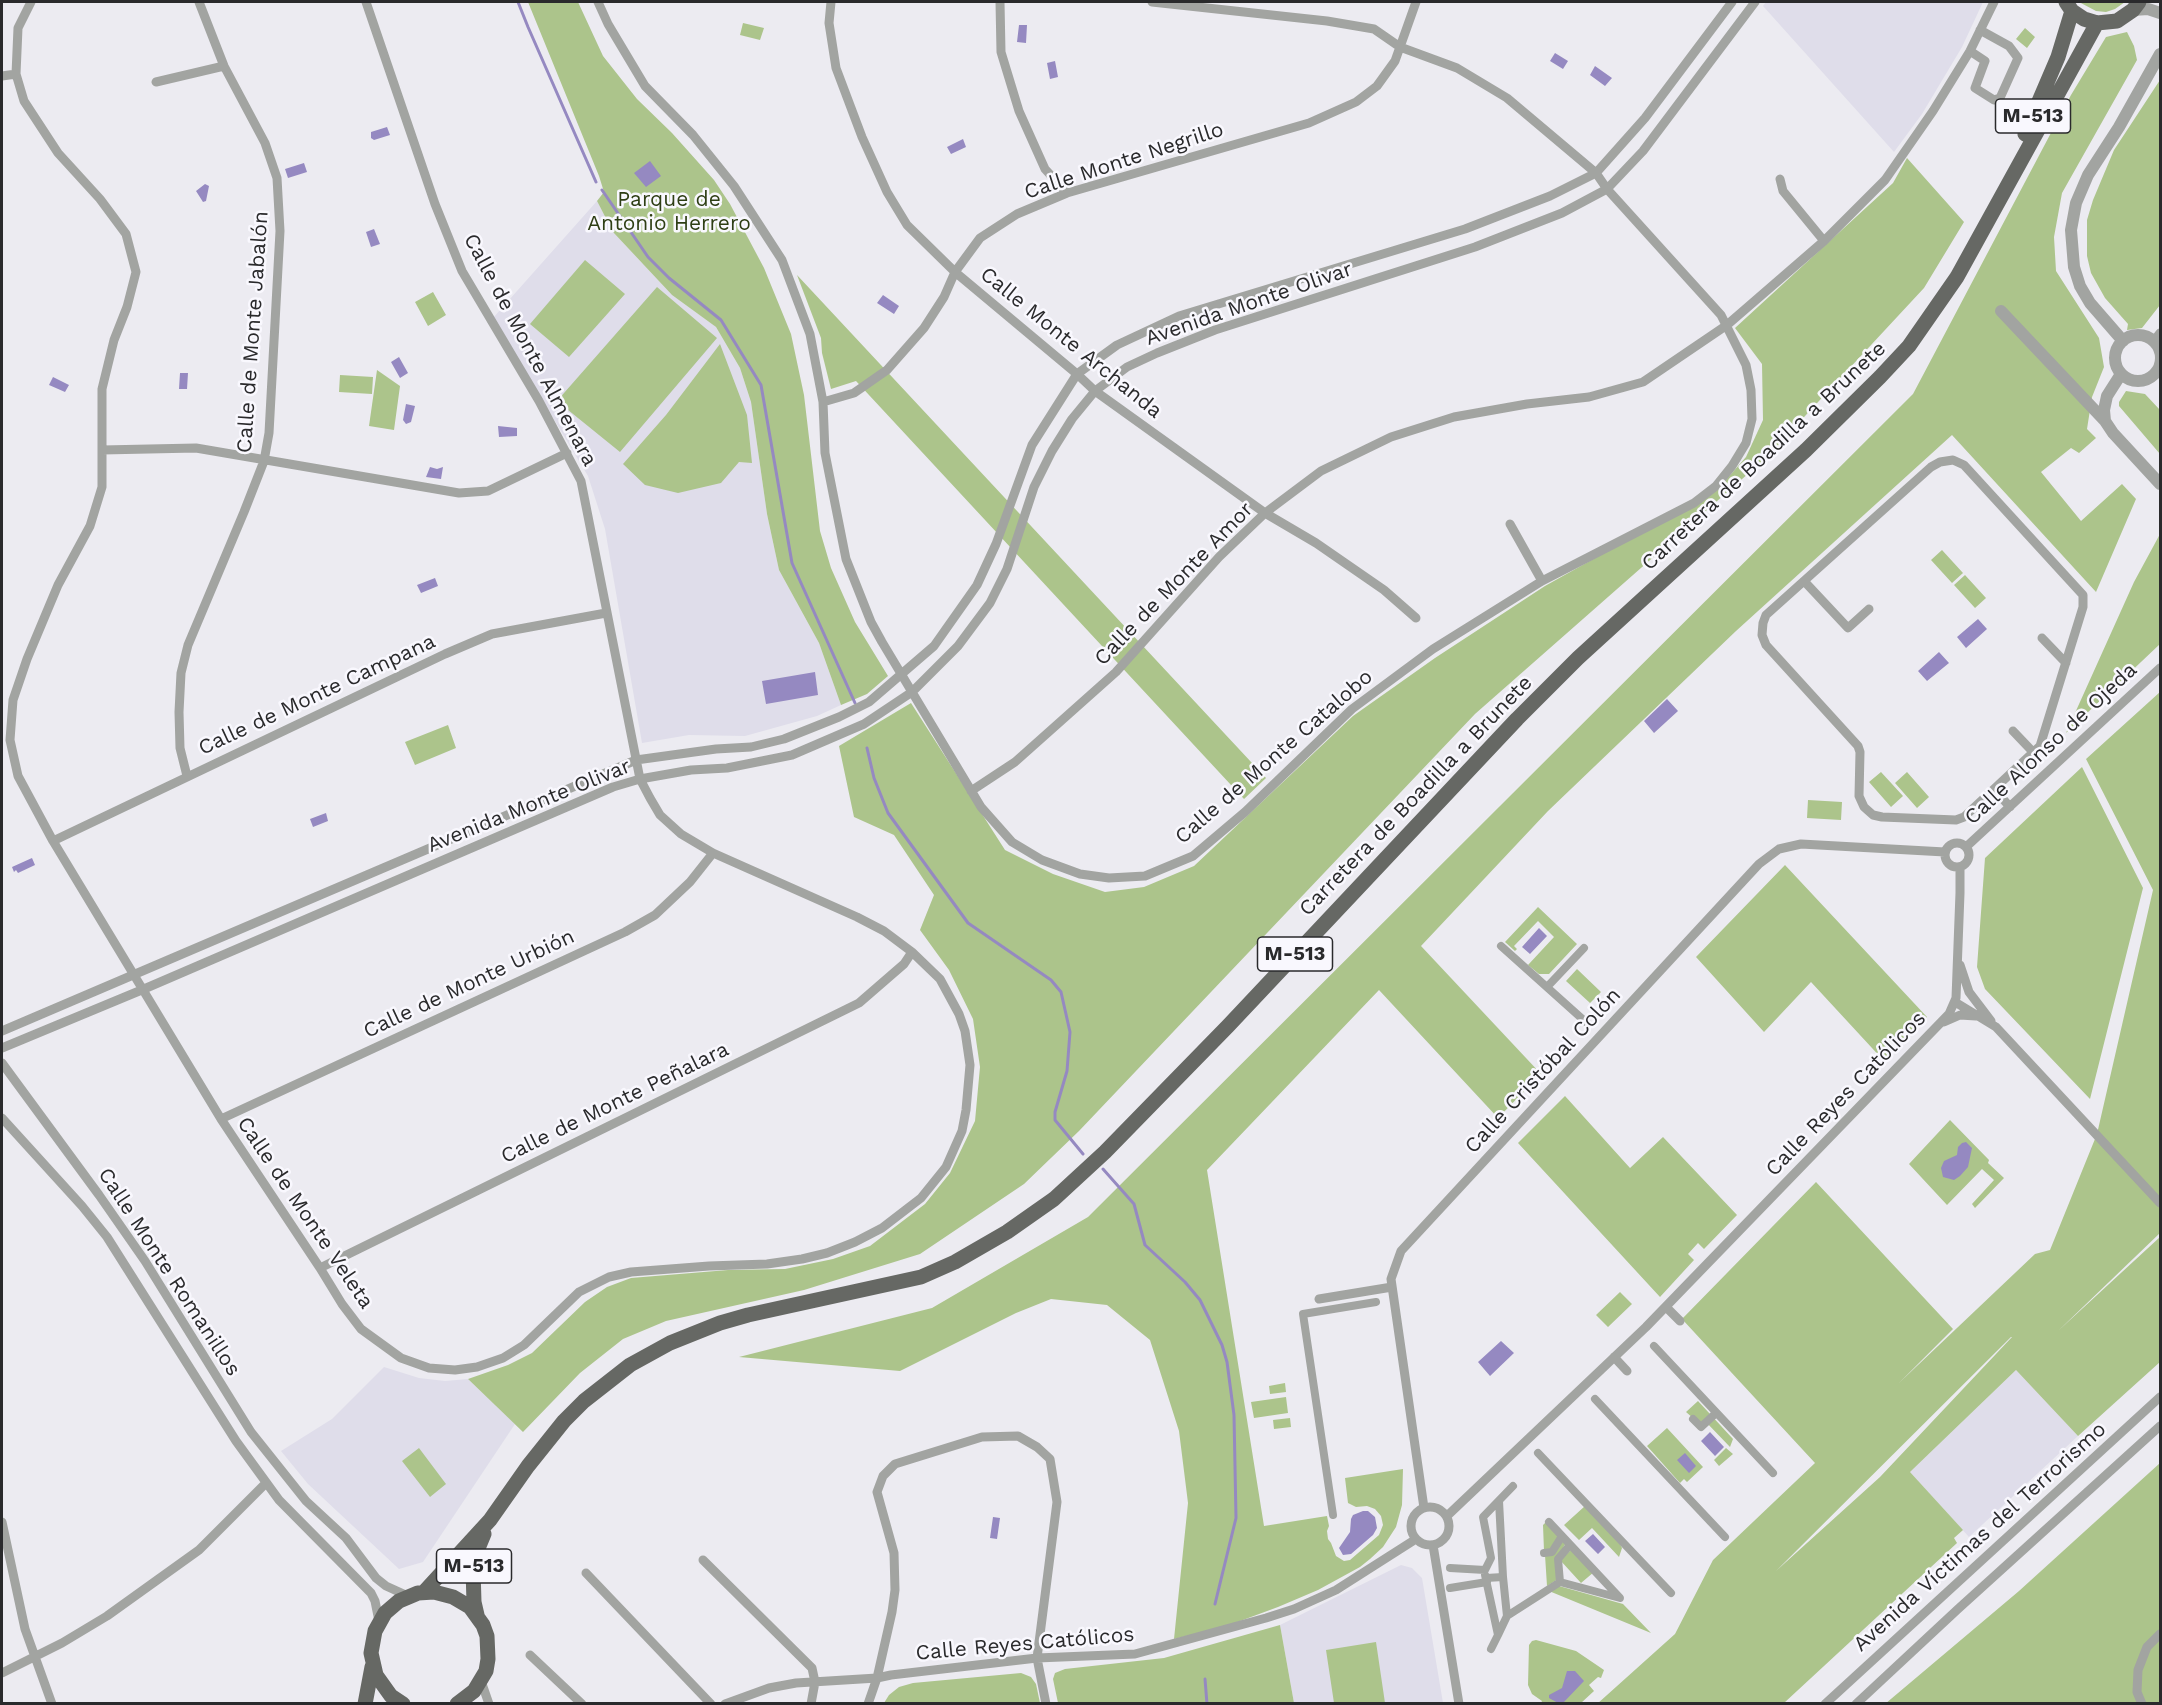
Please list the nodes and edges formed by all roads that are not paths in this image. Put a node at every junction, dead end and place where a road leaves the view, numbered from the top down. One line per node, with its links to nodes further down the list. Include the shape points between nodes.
1 (31, 2): 21 (street, via 18,28)
2 (199, 2): 20 (street, Calle de Monte Jabalón)
3 (366, 2): 42 (street, Calle de Monte Almenara, via 462,271)
4 (598, 2): 39 (street, Calle de Monte Catalobo, via 645,86 693,135 734,186 782,260 810,334)
5 (831, 2): 30 (street, Calle Monte Archanda, via 828,22 836,68 887,192 907,225)
6 (1000, 2): 27 (street, via 1001,52 1019,111 1045,169)
7 (1152, 2): 17 (street, Calle de Monte Catalobo, via 1374,29)
8 (1416, 2): 17 (street, Calle Monte Negrillo)
9 (1732, 2): 24 (street, Avenida Monte Olivar, via 1645,118)
10 (1755, 2): 26 (street, Avenida Monte Olivar, via 1643,151)
11 (1994, 2): 16 (street, Calle de Monte Amor)
12 (2136, 5): 14 (street); 15 (main road, via 2117,21)
13 (2069, 6): 15 (main road, M-513, via 2084,19); 28 (main road, Carretera de Boadilla a Brunete / M-513, via 2058,57)
14 (2160, 13)
15 (2097, 23): 28 (main road, Carretera de Boadilla a Brunete / M-513)
16 (1980, 30): 18 (street, Calle de Monte Amor); 18 (street, via 2009,46 2018,58 2000,99 1994,100 1975,88 1984,61)
17 (1400, 47): 24 (street, Calle de Monte Catalobo, via 1456,68 1507,98); 27 (street, Calle Monte Negrillo, via 1377,86 1356,102 1318,119)
18 (1970, 51): 29 (street, Calle de Monte Amor, via 1921,131 1885,180)
19 (2160, 54): 34 (street, via 2088,175 2076,203 2071,230 2080,286)
20 (224, 66): 23 (street); 43 (street, Calle de Monte Jabalón, via 266,143 278,178 280,231 269,434)
21 (16, 74): 22 (street); 41 (street, Calle de Monte Veleta, via 24,100 58,153 126,234 136,272 102,389)
22 (2, 76)
23 (156, 82)
24 (1596, 172): 26 (street, Calle de Monte Catalobo); 35 (street, Avenida Monte Olivar, via 1550,196 1465,229 1179,316 1117,345)
25 (1780, 179): 29 (street, via 1783,191)
26 (1607, 189): 32 (street, Calle de Monte Catalobo); 38 (street, Avenida Monte Olivar, via 1562,213 1486,243 1215,330 1127,367)
27 (1067, 193): 30 (street, Calle Monte Negrillo, via 1017,214 980,238)
28 (1988, 220): 119 (main road, Carretera de Boadilla a Brunete / M-513, via 1932,316 1880,377 1806,450 1578,658 1228,1026 1105,1152 1054,1198 955,1263 921,1277 738,1318 647,1354 614,1376 564,1421)
29 (1824, 241): 32 (street, Calle de Monte Amor)
30 (956, 272): 35 (street, Calle Monte Archanda); 39 (street, Calle Monte Negrillo, via 924,328 887,370 854,393)
31 (2001, 311): 40 (street)
32 (1727, 325): 45 (street, Calle de Monte Amor, via 1643,382 1589,398 1454,417 1391,437 1321,471); 47 (street, Calle de Monte Catalobo, via 1746,365 1751,390 1752,419 1746,443 1732,466 1716,486 1694,503)
33 (2157, 337): 34 (street, via 2135,335); 37 (street)
34 (2123, 341): 36 (street, via 2115,353)
35 (1077, 374): 38 (street, Calle Monte Archanda); 55 (street, Avenida Monte Olivar, via 1032,445 977,585 934,646)
36 (2121, 374): 37 (street, via 2139,381); 40 (street, via 2108,396)
37 (2158, 375)
38 (1095, 391): 45 (street, Calle Monte Archanda); 56 (street, Avenida Monte Olivar, via 1072,419 1034,487 1007,569 990,603 958,646)
39 (823, 402): 55 (street, Calle de Monte Catalobo, via 825,453 846,559 871,622)
40 (2105, 421): 44 (street)
41 (102, 450): 43 (street, via 196,448); 65 (street, Calle de Monte Veleta, via 102,487 90,526 58,585 14,700 10,740 18,776)
42 (567, 453): 43 (street, via 488,491 459,493); 50 (street, Calle de Monte Almenara, via 581,481)
43 (264, 461): 60 (street, Calle de Monte Jabalón, via 188,645 181,673 180,748)
44 (2160, 484)
45 (1265, 513): 51 (street, Calle Monte Archanda, via 1384,590); 63 (street, Calle de Monte Amor, via 1218,557 1116,672 1015,762)
46 (1510, 524): 47 (street)
47 (1542, 581): 63 (street, Calle de Monte Catalobo, via 1433,649 1352,709 1193,856 1145,876 1109,878 1080,874 1042,860 1012,842)
48 (1804, 581): 49 (street, via 1848,628); 53 (street, via 1931,467 1953,460 1964,465 2083,595); 62 (street, via 1766,615 1761,635 1858,746 1859,796 1864,807 1882,818 1956,820)
49 (1869, 609)
50 (606, 613): 59 (street, Calle de Monte Almenara); 60 (street, Calle de Monte Campana, via 492,634)
51 (1416, 618)
52 (2042, 639): 53 (street)
53 (2066, 663): 58 (street, via 2040,746)
54 (2160, 668): 64 (street, Calle Alonso de Ojeda)
55 (902, 673): 56 (street, Calle de Monte Catalobo); 59 (street, Avenida Monte Olivar, via 869,702 784,739 751,747)
56 (912, 692): 61 (street, Avenida Monte Olivar, via 864,724 792,755); 63 (street, Calle de Monte Catalobo)
57 (2013, 731): 58 (street)
58 (2033, 752): 62 (street)
59 (636, 760): 61 (street, Calle de Monte Veleta); 69 (street, Avenida Monte Olivar)
60 (187, 776): 65 (street, Calle de Monte Campana)
61 (640, 779): 68 (street, Calle de Monte Veleta, via 660,815); 72 (street, Avenida Monte Olivar, via 613,787)
62 (1994, 789): 64 (street)
63 (972, 791)
64 (2010, 807): 66 (street, Calle Alonso de Ojeda)
65 (53, 841): 78 (street, Calle de Monte Veleta)
66 (1966, 847): 67 (street, via 1954,844); 70 (street, via 1968,859)
67 (1945, 852): 70 (street, via 1948,864); 94 (street, Calle Cristóbal Colón, via 1801,844 1779,849 1759,864 1401,1251)
68 (712, 853): 76 (street, Calle de Monte Veleta, via 857,917); 91 (street, Calle de Monte Urbión, via 690,882 655,915 625,932)
69 (402, 860): 71 (street, Avenida Monte Olivar); 72 (street)
70 (1960, 867): 77 (street)
71 (376, 871): 73 (street); 78 (street, Avenida Monte Olivar)
72 (408, 876): 73 (street, Avenida Monte Olivar)
73 (382, 886): 80 (street, Avenida Monte Olivar)
74 (1501, 946): 79 (street)
75 (1584, 948): 79 (street)
76 (912, 952): 93 (street, Calle de Monte Peñalara, via 904,964 859,1003); 93 (street, Calle de Monte Veleta, via 940,979 959,1014 970,1065 966,1110 962,1131 945,1167 921,1198 882,1228 827,1253 802,1259 609,1277 579,1292 524,1346 503,1358 455,1370 410,1362 382,1346 361,1329)
77 (1958, 958): 81 (street); 82 (street)
78 (134, 974): 80 (street, Calle de Monte Veleta); 87 (street, Avenida Monte Olivar)
79 (1547, 987): 84 (street)
80 (144, 989): 88 (street, Avenida Monte Olivar); 91 (street, Calle de Monte Veleta)
81 (1955, 1000): 82 (street); 83 (street); 85 (street, Calle Reyes Católicos, via 1949,1014)
82 (1977, 1004): 86 (street)
83 (1978, 1017): 85 (street, via 1960,1015); 86 (street)
84 (1588, 1024)
85 (1936, 1026): 97 (street, Calle Reyes Católicos)
86 (1996, 1027): 92 (street)
87 (2, 1031)
88 (2, 1048)
89 (2, 1063): 107 (street, Calle Monte Romanillos, via 145,1261)
90 (2, 1118): 109 (street, Calle Monte Romanillos, via 107,1237)
91 (220, 1119): 93 (street, Calle de Monte Veleta)
92 (2160, 1203)
93 (320, 1268)
94 (1392, 1287): 95 (street); 115 (street, Calle Cristóbal Colón)
95 (1319, 1299)
96 (1376, 1302): 117 (street, via 1303,1314)
97 (1666, 1307): 98 (street); 100 (street, Calle Reyes Católicos)
98 (1680, 1321)
99 (1654, 1346): 104 (street)
100 (1614, 1357): 101 (street); 118 (street, Calle Reyes Católicos)
101 (1627, 1371)
102 (2160, 1397): 164 (street, Avenida Víctimas del Terrorismo)
103 (1595, 1399): 123 (street)
104 (1716, 1413): 105 (street, via 1701,1427); 110 (street)
105 (1693, 1419)
106 (2160, 1426): 165 (street, Avenida Víctimas del Terrorismo)
107 (265, 1450): 109 (street, via 257,1449); 113 (street, Calle Monte Romanillos)
108 (1538, 1453): 136 (street)
109 (248, 1457): 111 (street, Calle Monte Romanillos)
110 (1773, 1473)
111 (266, 1483): 116 (street, Calle Monte Romanillos); 145 (street, via 199,1550 107,1616)
112 (1513, 1486): 114 (street)
113 (306, 1501): 116 (street, via 304,1510); 137 (street, Calle Monte Romanillos, via 346,1538 376,1578)
114 (1499, 1501): 131 (street, via 1483,1517 1491,1558); 132 (street)
115 (1424, 1508): 118 (street, via 1437,1508); 124 (street, via 1411,1521)
116 (293, 1513): 140 (street, Calle Monte Romanillos, via 371,1593)
117 (1333, 1515)
118 (1447, 1516): 125 (street, via 1447,1534)
119 (490, 1520): 135 (main road, Carretera de Boadilla a Brunete / M-513); 138 (main road, Carretera de Boadilla a Brunete / M-513, via 473,1570)
120 (2, 1522): 145 (street)
121 (1548, 1522): 122 (street)
122 (1562, 1536): 126 (street); 127 (street, via 1552,1552)
123 (1725, 1537)
124 (1416, 1539): 125 (street); 146 (street, Calle Reyes Católicos, via 1336,1590 1266,1618 1135,1654)
125 (1433, 1545): 163 (street)
126 (1570, 1545): 133 (street, via 1558,1559); 133 (street, via 1620,1598)
127 (1544, 1553)
128 (704, 1560): 151 (street, via 808,1663)
129 (1450, 1568): 131 (street)
130 (586, 1573): 158 (street)
131 (1486, 1577): 132 (street); 134 (street); 142 (street)
132 (1503, 1577): 139 (street)
133 (1560, 1582): 139 (street)
134 (1450, 1588)
135 (424, 1592): 137 (main road); 138 (main road, via 444,1593)
136 (1671, 1593)
137 (408, 1596): 140 (main road)
138 (477, 1615): 150 (main road, Carretera de Boadilla a Brunete, via 489,1648)
139 (1507, 1616): 142 (street)
140 (379, 1621): 147 (main road, via 372,1642)
141 (2160, 1634): 166 (street, via 2147,1647 2138,1670 2137,1692)
142 (1498, 1635): 143 (street)
143 (1491, 1650)
144 (530, 1655): 157 (street)
145 (35, 1658): 148 (street); 152 (street)
146 (1037, 1658): 149 (street, Calle Reyes Católicos); 149 (street, via 1057,1502 1050,1459 1018,1436 982,1437 895,1464 883,1476 877,1492 894,1553 895,1590); 162 (street)
147 (372, 1664): 153 (main road); 154 (main road, via 383,1686)
148 (2, 1672)
149 (877, 1678): 151 (street, Calle Reyes Católicos); 161 (street)
150 (481, 1681): 155 (main road); 156 (street)
151 (815, 1682): 159 (street, Calle Reyes Católicos, via 769,1688); 160 (street)
152 (52, 1704)
153 (365, 1704)
154 (403, 1704)
155 (457, 1704)
156 (489, 1704)
157 (582, 1704)
158 (711, 1704)
159 (725, 1704)
160 (811, 1704)
161 (868, 1704)
162 (1046, 1704)
163 (1459, 1704)
164 (1825, 1704)
165 (1857, 1704)
166 (2142, 1704)

